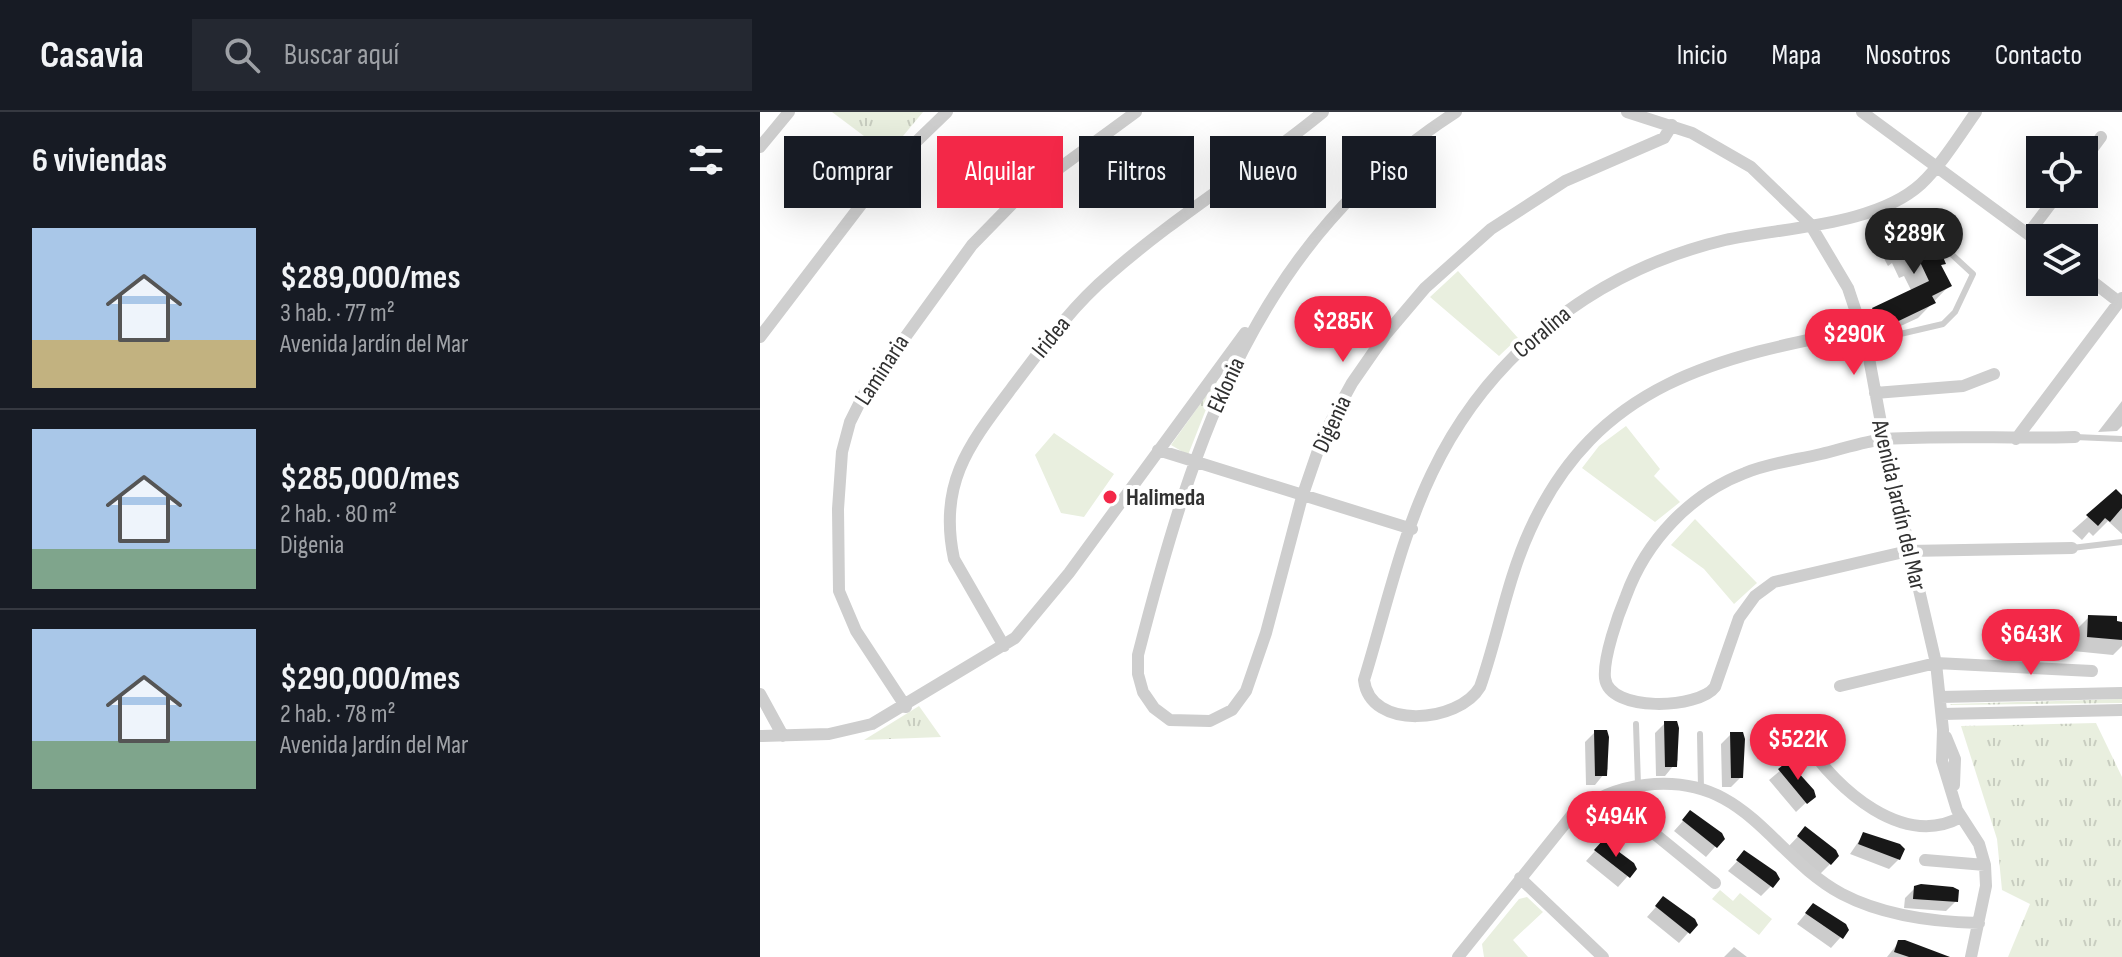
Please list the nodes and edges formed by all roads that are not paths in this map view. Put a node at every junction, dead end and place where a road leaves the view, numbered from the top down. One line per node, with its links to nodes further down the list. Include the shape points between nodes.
1 (789, 112): 13 (street)
2 (947, 112): 22 (street, via 889,168)
3 (1136, 112): 43 (street, Laminaria, via 1016,200 972,245 864,394 850,422 838,509 839,591 856,631)
4 (1323, 112): 36 (street, Iridea, via 1095,288 1043,346 969,446 950,502 951,545)
5 (1456, 112): 20 (street, Eklonia, via 1344,204)
6 (1627, 112): 9 (street, Avenida Jardín del Mar)
7 (1862, 112): 14 (street)
8 (1976, 112): 14 (street, Coralina)
9 (1651, 115): 10 (street, Avenida Jardín del Mar)
10 (1672, 125): 15 (street, Avenida Jardín del Mar, via 1751,167); 31 (street, Digenia, via 1664,138 1605,161 1515,211 1425,288 1352,383 1323,436)
11 (2101, 137): 12 (street)
12 (2098, 141)
13 (760, 147)
14 (1936, 166): 15 (street, Coralina, via 1920,185 1888,206); 16 (street)
15 (1810, 224): 21 (street, Avenida Jardín del Mar, via 1839,268); 32 (street, Coralina, via 1700,247 1652,263 1555,319 1508,361 1465,414 1431,474)
16 (2026, 233)
17 (1948, 251): 21 (lane, via 1973,274 1955,312 1943,324)
18 (2098, 284): 19 (street)
19 (2121, 300): 27 (street)
20 (1261, 311): 29 (street); 30 (street, Eklonia)
21 (1864, 336): 24 (street, Avenida Jardín del Mar); 32 (street, Coralina, via 1739,355 1705,366 1646,395 1608,424 1577,456 1540,510 1515,571 1480,687 1471,700 1450,712 1387,713 1365,688)
22 (760, 337)
23 (1994, 374): 24 (street, via 1963,386)
24 (1875, 393): 26 (street, Avenida Jardín del Mar)
25 (2075, 437): 27 (street); 28 (lane)
26 (1884, 439): 27 (street); 35 (street, Avenida Jardín del Mar); 35 (street, via 1729,480 1684,511 1650,549 1622,604 1605,682 1624,701 1703,698 1715,687 1739,618 1763,589 1792,575)
27 (2016, 439)
28 (2122, 439)
29 (1158, 450): 30 (street); 36 (street, via 1069,573)
30 (1194, 463): 31 (street); 46 (street, Eklonia, via 1138,655 1143,692)
31 (1302, 497): 32 (street); 46 (street, Digenia, via 1243,698 1210,721)
32 (1412, 529)
33 (2122, 542): 34 (lane)
34 (2072, 548): 35 (street)
35 (1908, 551): 37 (street, Avenida Jardín del Mar)
36 (1004, 646): 43 (street)
37 (1936, 663): 38 (street); 39 (street); 42 (street, Avenida Jardín del Mar)
38 (2092, 671)
39 (1840, 686)
40 (2122, 693): 42 (street)
41 (760, 694): 50 (street)
42 (1940, 697): 45 (street, Avenida Jardín del Mar)
43 (906, 707): 50 (street, via 858,728)
44 (2122, 710): 45 (street)
45 (1942, 714): 55 (street, Avenida Jardín del Mar, via 1942,761)
46 (1170, 720)
47 (1636, 724): 52 (lane)
48 (1700, 734): 53 (lane)
49 (760, 736): 50 (street)
50 (783, 736)
51 (1807, 744): 55 (street, via 1837,781 1881,812 1922,827)
52 (1638, 785): 53 (street); 54 (street)
53 (1701, 789): 60 (street, via 1741,809 1847,896 1910,916)
54 (1607, 795): 58 (street, via 1572,815); 59 (street)
55 (1961, 817): 57 (street, Avenida Jardín del Mar, via 1979,844)
56 (1925, 860): 57 (street)
57 (1985, 865): 60 (street)
58 (1520, 878): 61 (street); 62 (street)
59 (1715, 883)
60 (1979, 923): 63 (street)
61 (1463, 955)
62 (1603, 957)
63 (1971, 957)

